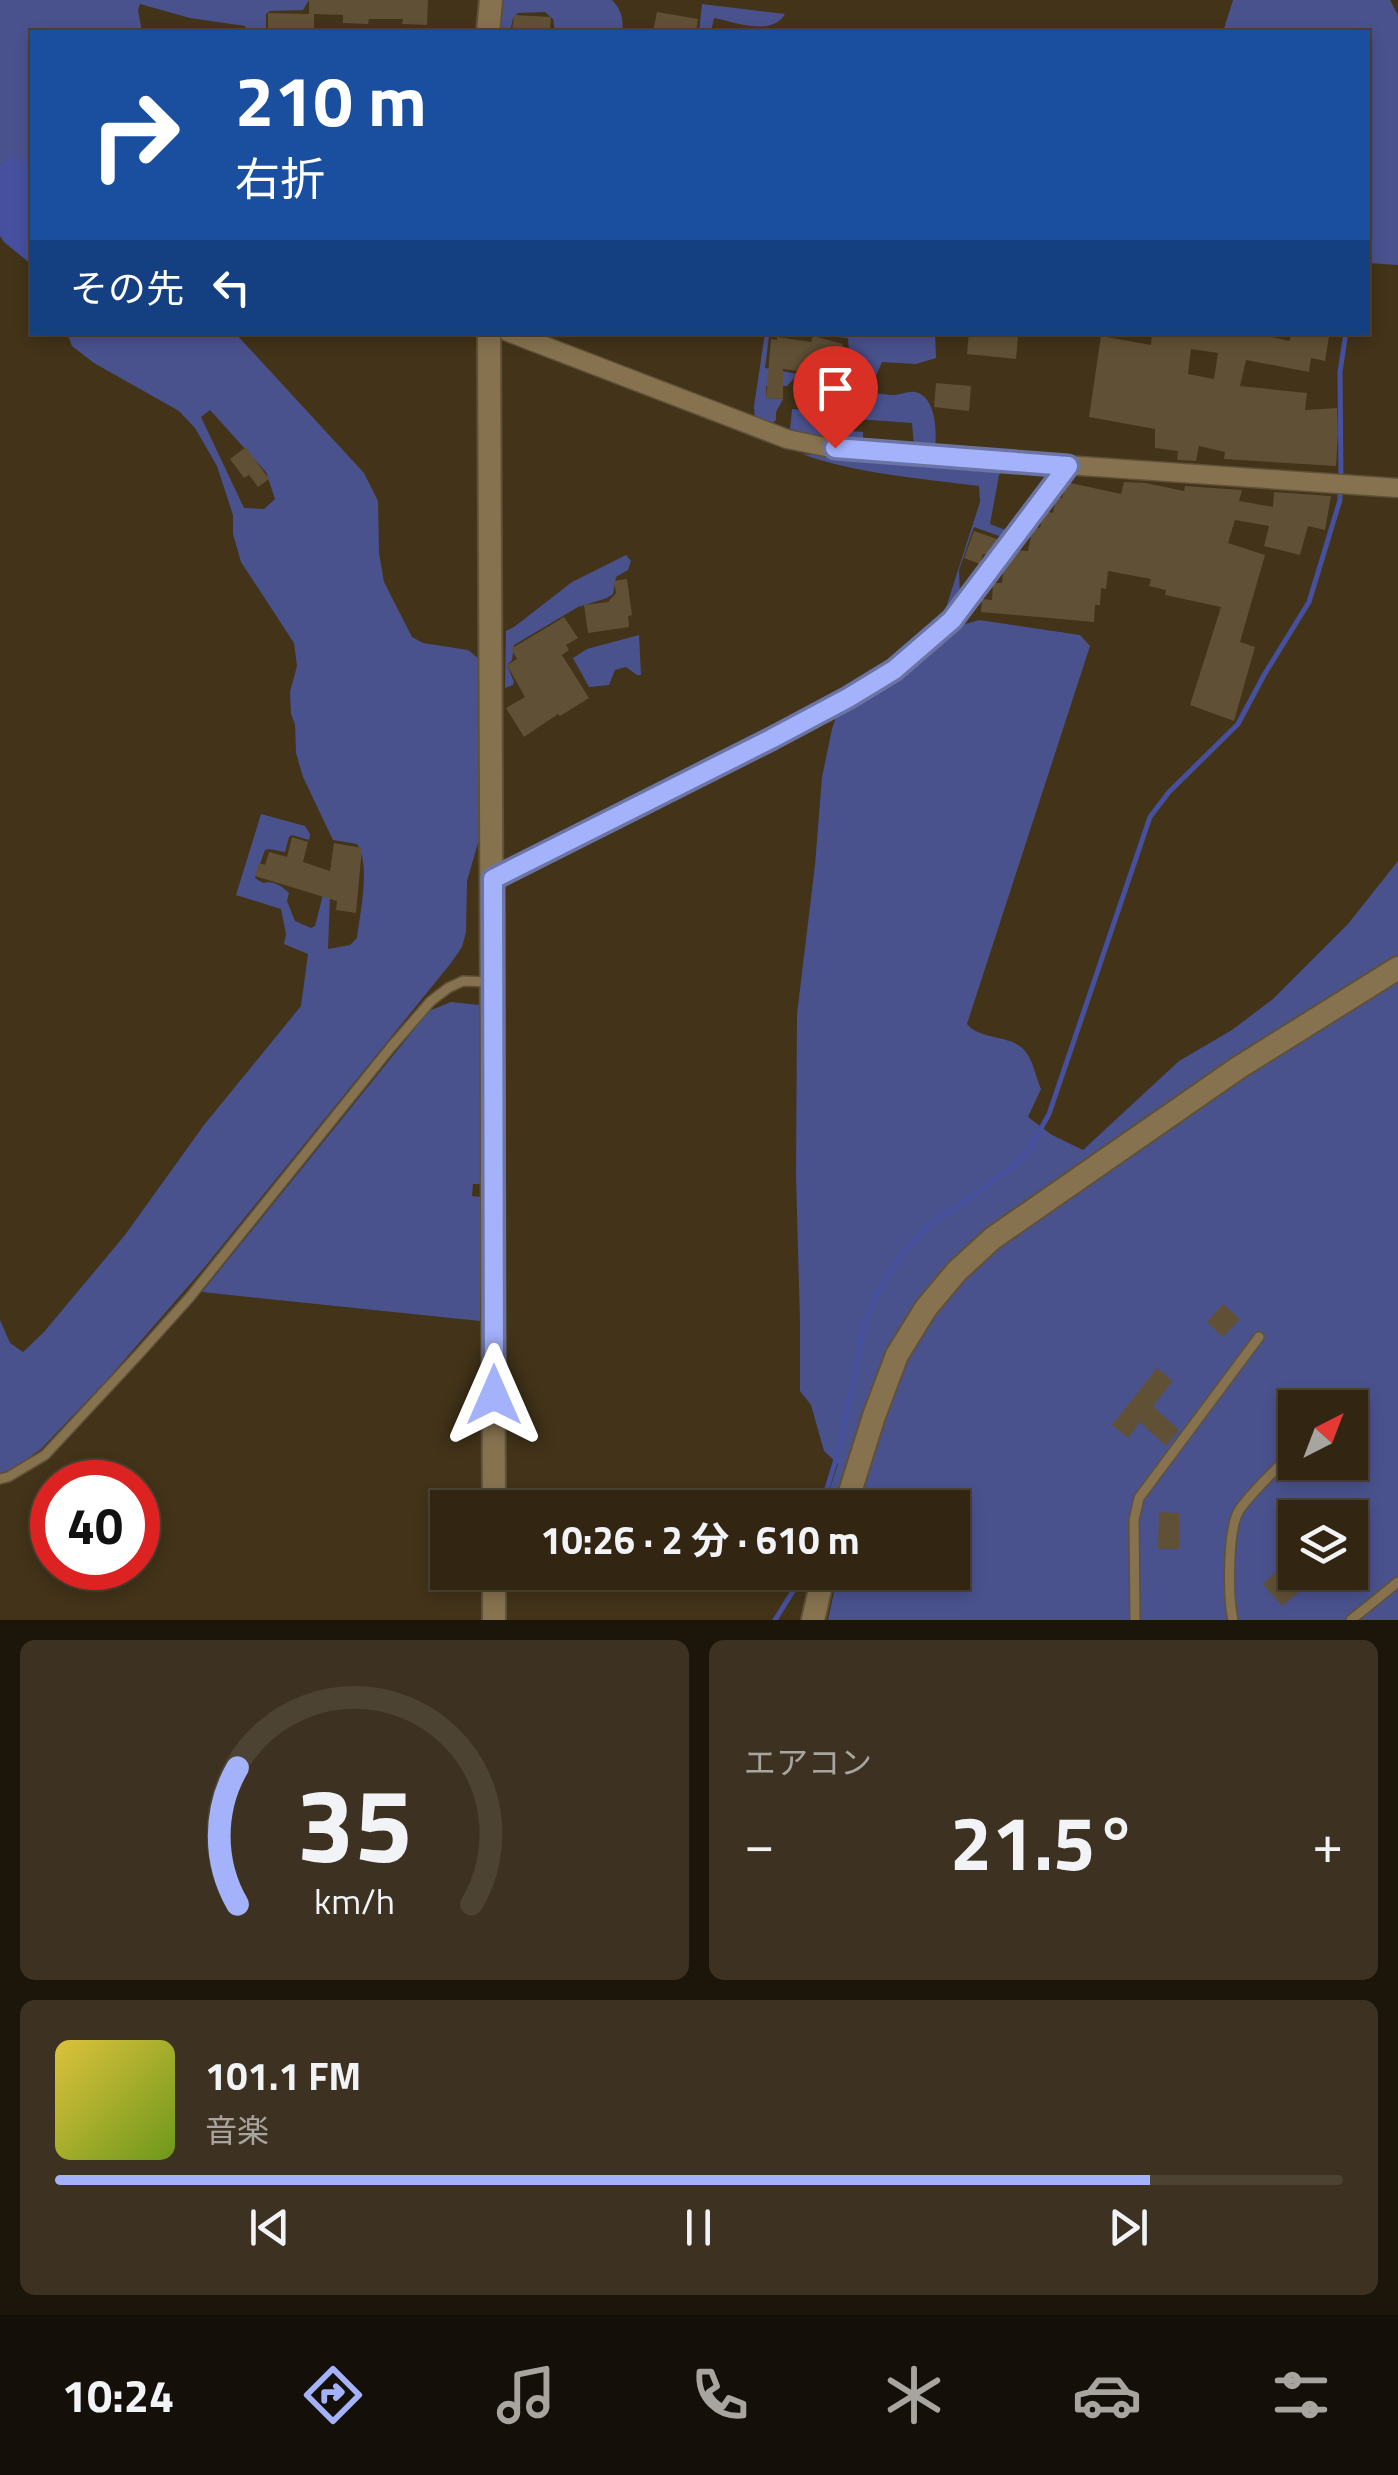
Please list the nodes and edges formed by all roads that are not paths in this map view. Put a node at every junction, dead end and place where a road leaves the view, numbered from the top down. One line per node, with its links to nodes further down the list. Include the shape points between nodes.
1 (491, 0): 2 (street)
2 (488, 30)
3 (489, 335): 7 (street)
4 (516, 335): 5 (street, via 787,438 835,448)
5 (1068, 466): 6 (street); 7 (lane, via 952,620 894,670)
6 (1398, 488)
7 (493, 879): 9 (street)
8 (1398, 968): 14 (street, via 1238,1068 957,1270 897,1355)
9 (494, 982): 12 (lane, via 463,981 431,1001 138,1355 45,1454); 13 (street)
10 (1259, 1337): 20 (lane, via 1139,1498)
11 (1278, 1468): 21 (lane, via 1238,1511 1232,1528)
12 (0, 1480)
13 (494, 1490)
14 (851, 1490)
15 (1398, 1582): 22 (lane)
16 (494, 1590): 18 (street)
17 (820, 1590): 19 (street)
18 (494, 1620)
19 (812, 1620)
20 (1135, 1620)
21 (1233, 1620)
22 (1352, 1620)

